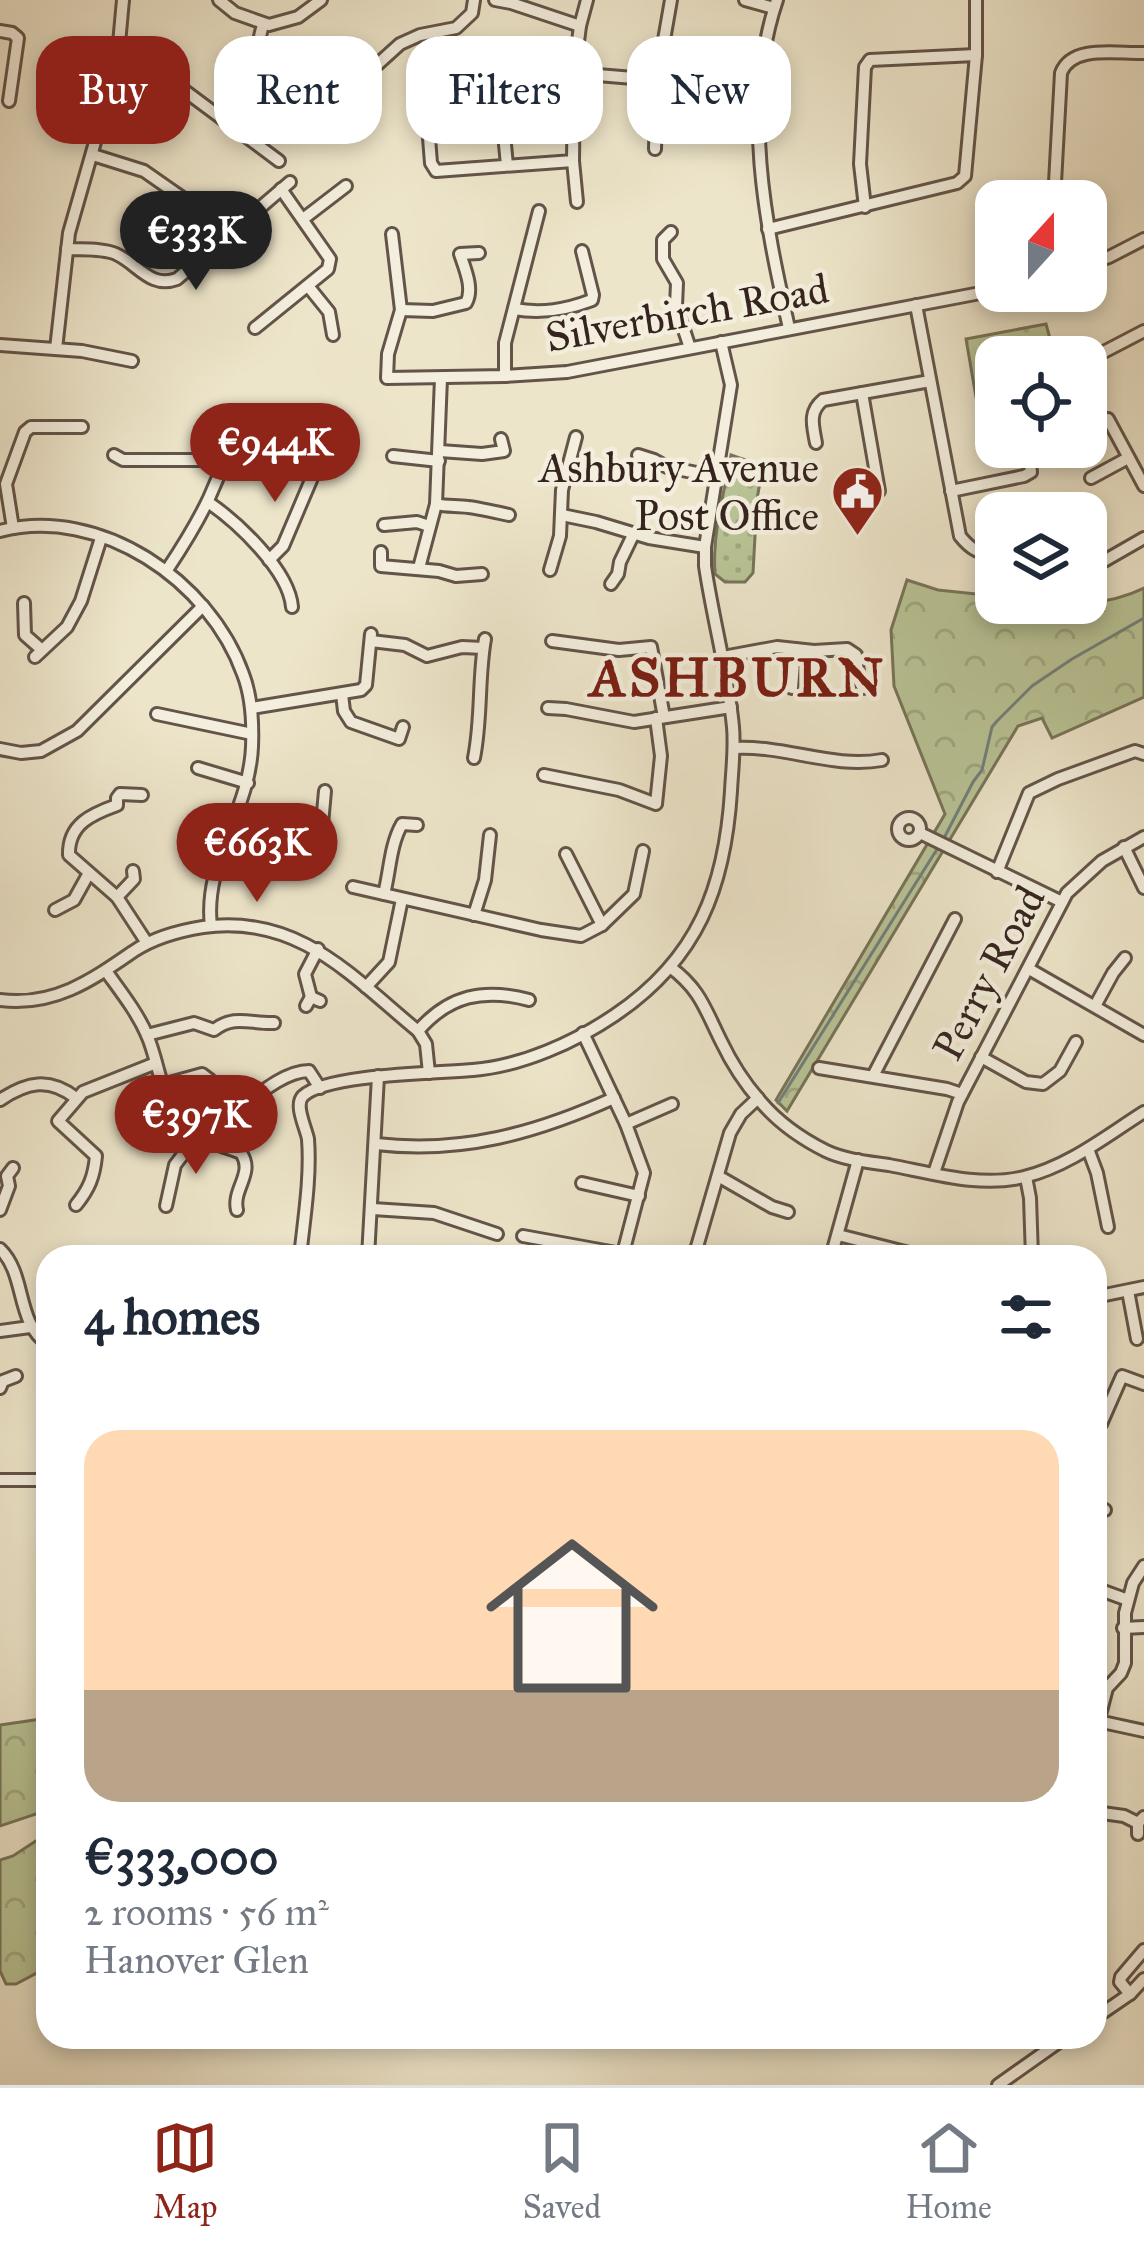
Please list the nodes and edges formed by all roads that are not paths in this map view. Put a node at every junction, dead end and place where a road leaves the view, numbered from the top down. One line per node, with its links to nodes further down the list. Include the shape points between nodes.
1 (123, 0): 14 (street)
2 (219, 0): 11 (street)
3 (321, 0): 11 (street, via 298,17)
4 (474, 0): 20 (street, via 456,28 420,35)
5 (495, 0): 12 (street)
6 (587, 0): 12 (street)
7 (671, 0): 17 (street)
8 (746, 0): 10 (street)
9 (976, 0): 19 (street)
10 (775, 4): 40 (street, via 758,122)
11 (263, 25): 15 (street)
12 (580, 26): 16 (street)
13 (0, 31): 22 (street, via 18,38)
14 (120, 36)
15 (260, 36)
16 (579, 36)
17 (664, 36)
18 (1144, 53): 33 (street, via 1084,54 1064,64)
19 (976, 56): 36 (street, via 965,176); 36 (street, via 870,60 860,164)
20 (382, 60)
21 (190, 95): 30 (street)
22 (9, 101)
23 (96, 144): 29 (street)
24 (429, 144): 32 (street, via 436,171)
25 (505, 144): 32 (street)
26 (573, 144): 31 (street)
27 (655, 144): 28 (street)
28 (655, 149)
29 (93, 154): 37 (street, via 144,170); 44 (street)
30 (279, 161)
31 (573, 161): 32 (street); 35 (street)
32 (507, 165)
33 (1055, 180)
34 (346, 186): 39 (street)
35 (577, 202)
36 (865, 207): 40 (street)
37 (197, 208)
38 (539, 211): 51 (street)
39 (303, 219): 44 (street, via 285,186 168,282 112,252); 48 (street, via 331,259)
40 (768, 229): 54 (street)
41 (671, 232): 59 (street, via 664,259)
42 (392, 234): 52 (street)
43 (1144, 239): 47 (street)
44 (67, 249): 60 (street)
45 (582, 251): 51 (street, via 592,300 564,310)
46 (479, 253): 52 (street, via 460,254 466,303)
47 (1107, 258)
48 (308, 286): 53 (street, via 325,304 332,331); 56 (street, via 258,325)
49 (975, 294): 50 (street, Silverbirch Road)
50 (916, 305): 54 (street, Silverbirch Road); 65 (street)
51 (514, 309): 63 (street)
52 (401, 310): 64 (street, Silverbirch Road, via 387,378)
53 (317, 328)
54 (789, 328): 57 (street, Silverbirch Road)
55 (1144, 331): 61 (street)
56 (270, 334)
57 (721, 342): 59 (street, Silverbirch Road); 81 (street, via 731,385)
58 (0, 345): 60 (street)
59 (690, 348): 63 (street, Silverbirch Road)
60 (56, 350): 62 (street)
61 (1107, 350)
62 (132, 361)
63 (506, 376): 64 (street, Silverbirch Road)
64 (441, 378): 76 (street)
65 (930, 381): 66 (street); 84 (street)
66 (862, 394): 72 (street, via 814,407); 85 (street)
67 (234, 419): 78 (street)
68 (1108, 419): 77 (street)
69 (82, 428): 92 (street, via 25,432 6,484)
70 (576, 436): 89 (street)
71 (501, 439): 76 (street, via 504,451)
72 (816, 443)
73 (114, 454): 78 (street)
74 (638, 455): 81 (street)
75 (393, 456): 76 (street)
76 (439, 456): 87 (street)
77 (1128, 458): 82 (street); 83 (street)
78 (223, 466): 86 (street)
79 (1031, 468): 84 (street)
80 (314, 473): 100 (street, via 283,546)
81 (717, 477): 96 (street)
82 (1091, 478)
83 (1144, 486)
84 (951, 490): 97 (street, via 960,536)
85 (879, 491)
86 (208, 502): 100 (street); 102 (street)
87 (436, 505): 88 (street); 91 (street)
88 (509, 515)
89 (562, 515): 93 (street); 103 (street)
90 (382, 525): 91 (street)
91 (429, 526): 101 (street)
92 (6, 530): 94 (street)
93 (634, 533): 96 (street); 105 (street)
94 (101, 538): 102 (street); 108 (street, via 67,627 38,654 26,635)
95 (1144, 538): 99 (street)
96 (705, 547): 111 (street)
97 (975, 551)
98 (382, 552): 101 (street, via 381,566)
99 (1107, 559)
100 (269, 560): 107 (street)
101 (418, 568): 104 (street)
102 (167, 570): 106 (street)
103 (550, 570)
104 (482, 574)
105 (611, 584)
106 (203, 606): 116 (street, via 234,652); 123 (street, via 77,731 41,751)
107 (292, 607)
108 (28, 612)
109 (552, 641): 118 (street, via 651,647)
110 (795, 649): 111 (street); 112 (street); 113 (street, via 852,652)
111 (723, 657): 115 (street)
112 (792, 690)
113 (865, 691)
114 (342, 694): 116 (street); 120 (street, via 351,722 399,739); 125 (street, via 366,685 371,638 427,656 484,643)
115 (730, 707): 118 (street); 122 (street)
116 (252, 708): 121 (street)
117 (548, 709): 118 (street, via 634,722)
118 (660, 717): 128 (street, via 656,804)
119 (161, 719): 121 (street)
120 (403, 728)
121 (252, 734): 129 (street)
122 (734, 748): 126 (street); 157 (street, via 719,876 707,913)
123 (0, 749)
124 (1144, 754): 141 (street, via 1030,794)
125 (474, 758)
126 (882, 760)
127 (198, 768): 129 (street)
128 (544, 775)
129 (248, 783): 133 (street)
130 (325, 790): 133 (street, via 316,844 282,850)
131 (142, 795): 142 (street, via 120,794 117,805 72,834 69,855)
132 (417, 825): 145 (street, via 398,830)
133 (232, 831): 153 (street, via 213,878)
134 (920, 832): 141 (street)
135 (490, 835): 150 (street)
136 (1144, 837): 137 (street, Perry Road)
137 (1124, 847): 144 (street); 148 (street, Perry Road)
138 (644, 851): 152 (street, via 634,894)
139 (566, 854): 152 (street)
140 (133, 871): 146 (street)
141 (997, 872): 148 (street)
142 (89, 873): 146 (street); 149 (street, via 74,900)
143 (352, 887): 145 (street)
144 (1144, 888)
145 (384, 894): 147 (street)
146 (117, 897): 154 (street)
147 (403, 899): 150 (street); 160 (street, via 389,962)
148 (1061, 902): 158 (street, Perry Road)
149 (55, 910)
150 (474, 915): 152 (street, via 580,936)
151 (949, 923): 176 (street)
152 (602, 925)
153 (212, 926): 154 (street); 155 (street, via 272,931)
154 (147, 943): 159 (street)
155 (318, 949): 160 (street); 163 (street, via 305,974)
156 (1125, 958): 164 (street)
157 (670, 967): 167 (street, via 634,1002); 183 (street, via 693,986)
158 (1029, 969): 164 (street); 171 (street, Perry Road)
159 (106, 971): 161 (street, via 46,1000); 168 (street)
160 (366, 987): 166 (street)
161 (0, 1000)
162 (529, 1000): 166 (street, via 476,994 438,1010)
163 (313, 1001)
164 (1095, 1006): 169 (street)
165 (274, 1023): 168 (street, via 250,1019 214,1030 194,1023)
166 (418, 1031): 174 (street)
167 (583, 1033): 174 (street, via 512,1062); 182 (street)
168 (147, 1035): 172 (street)
169 (1144, 1035)
170 (1076, 1042): 171 (street, via 1043,1084)
171 (981, 1057): 180 (street, Perry Road)
172 (156, 1064): 178 (street); 181 (street)
173 (819, 1068): 176 (street)
174 (429, 1073): 175 (street)
175 (378, 1076): 179 (street); 190 (street)
176 (873, 1076): 180 (street)
177 (211, 1080): 178 (street)
178 (161, 1085): 189 (street, via 178,1120)
179 (320, 1088): 185 (street, via 309,1071 298,1072 260,1090); 209 (street, via 299,1103 308,1139)
180 (962, 1094): 194 (street, Perry Road)
181 (76, 1097): 184 (street, via 45,1082); 199 (street, via 58,1121 96,1156)
182 (614, 1098): 188 (street); 190 (street, via 500,1138 441,1147)
183 (758, 1098): 192 (street, via 799,1134); 195 (street, via 730,1133)
184 (0, 1100)
185 (251, 1104)
186 (672, 1104): 188 (street)
187 (1144, 1112): 191 (street)
188 (626, 1124): 198 (street, via 644,1173)
189 (197, 1136): 200 (street, via 175,1165); 203 (street, via 224,1138 247,1162)
190 (376, 1144): 201 (street)
191 (1088, 1149): 196 (street); 205 (street)
192 (858, 1160): 194 (street); 207 (street)
193 (13, 1168): 202 (street)
194 (934, 1173): 196 (street)
195 (718, 1176): 204 (street); 213 (street)
196 (1026, 1177): 216 (street)
197 (582, 1183): 198 (street)
198 (639, 1196): 212 (street)
199 (76, 1205)
200 (166, 1206)
201 (373, 1209): 206 (street, via 434,1214); 210 (street)
202 (0, 1210)
203 (237, 1210)
204 (788, 1212)
205 (1110, 1220)
206 (496, 1234)
207 (838, 1235): 214 (street); 215 (street)
208 (523, 1236): 211 (street)
209 (301, 1245)
210 (369, 1245)
211 (568, 1245)
212 (625, 1245)
213 (697, 1245)
214 (835, 1245)
215 (887, 1245)
216 (1032, 1245)
217 (0, 1249): 221 (street, via 14,1268)
218 (1144, 1287): 219 (street)
219 (1128, 1291): 220 (street); 224 (street)
220 (1107, 1295)
221 (30, 1327): 222 (street); 223 (street)
222 (0, 1331)
223 (36, 1333)
224 (1131, 1333)
225 (1144, 1384): 226 (street, via 1122,1376)
226 (1107, 1405)
227 (1, 1480): 228 (street); 229 (street)
228 (36, 1480)
229 (0, 1491)
230 (1144, 1566): 232 (street)
231 (1107, 1592): 232 (street)
232 (1128, 1600): 234 (street)
233 (1144, 1627): 234 (street)
234 (1123, 1628): 235 (street, via 1125,1663)
235 (1107, 1688)
236 (1107, 1729): 237 (street)
237 (1144, 1731)
238 (1107, 1814): 239 (street)
239 (1140, 1825)
240 (1144, 1950): 242 (street, via 1121,1977)
241 (1144, 1979): 242 (street)
242 (1130, 1994): 243 (street)
243 (1107, 2010)
244 (1049, 2049): 245 (street)
245 (998, 2085)

